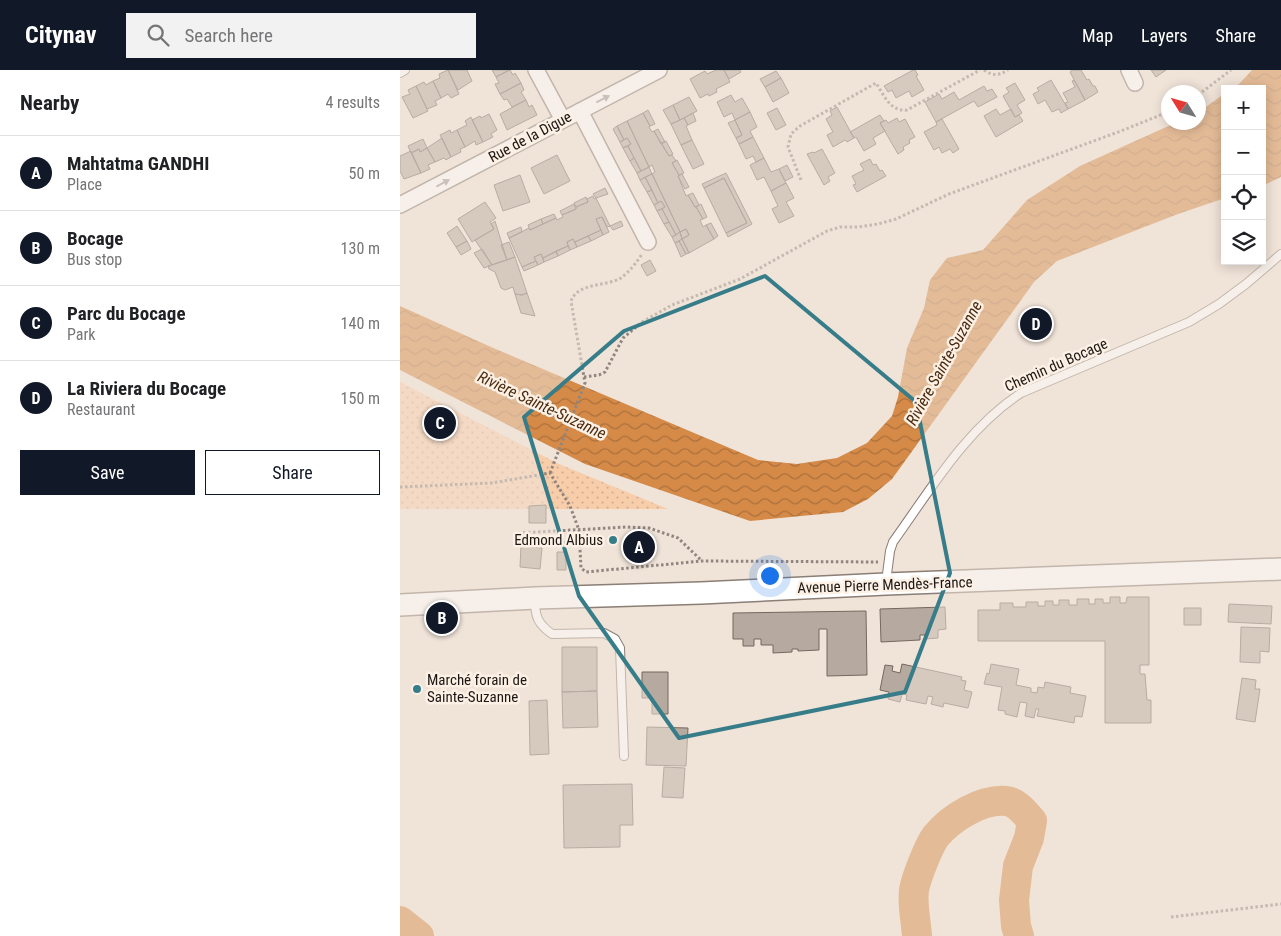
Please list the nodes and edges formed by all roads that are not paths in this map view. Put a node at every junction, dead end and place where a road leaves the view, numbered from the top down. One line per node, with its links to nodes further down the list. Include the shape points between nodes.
1 (405, 70): 4 (lane)
2 (536, 70): 6 (street)
3 (659, 70): 5 (street, Rue de la Digue, one-way to 3)
4 (400, 73)
5 (580, 111): 6 (street, Rue de la Digue); 8 (street)
6 (563, 120): 7 (street, Rue de la Digue, one-way to 6)
7 (400, 205)
8 (648, 242)
9 (1281, 254): 11 (lane, Chemin du Bocage, via 1239,289 1189,322 1021,393 1002,405 959,451 893,542)
10 (1281, 569): 11 (main road, Avenue Pierre Mendès-France)
11 (886, 584): 12 (main road, Avenue Pierre Mendès-France)
12 (535, 598): 13 (main road, Avenue Pierre Mendès-France); 14 (lane, via 535,612 541,626 552,634 604,633 615,639 620,648)
13 (400, 605)
14 (624, 756)

